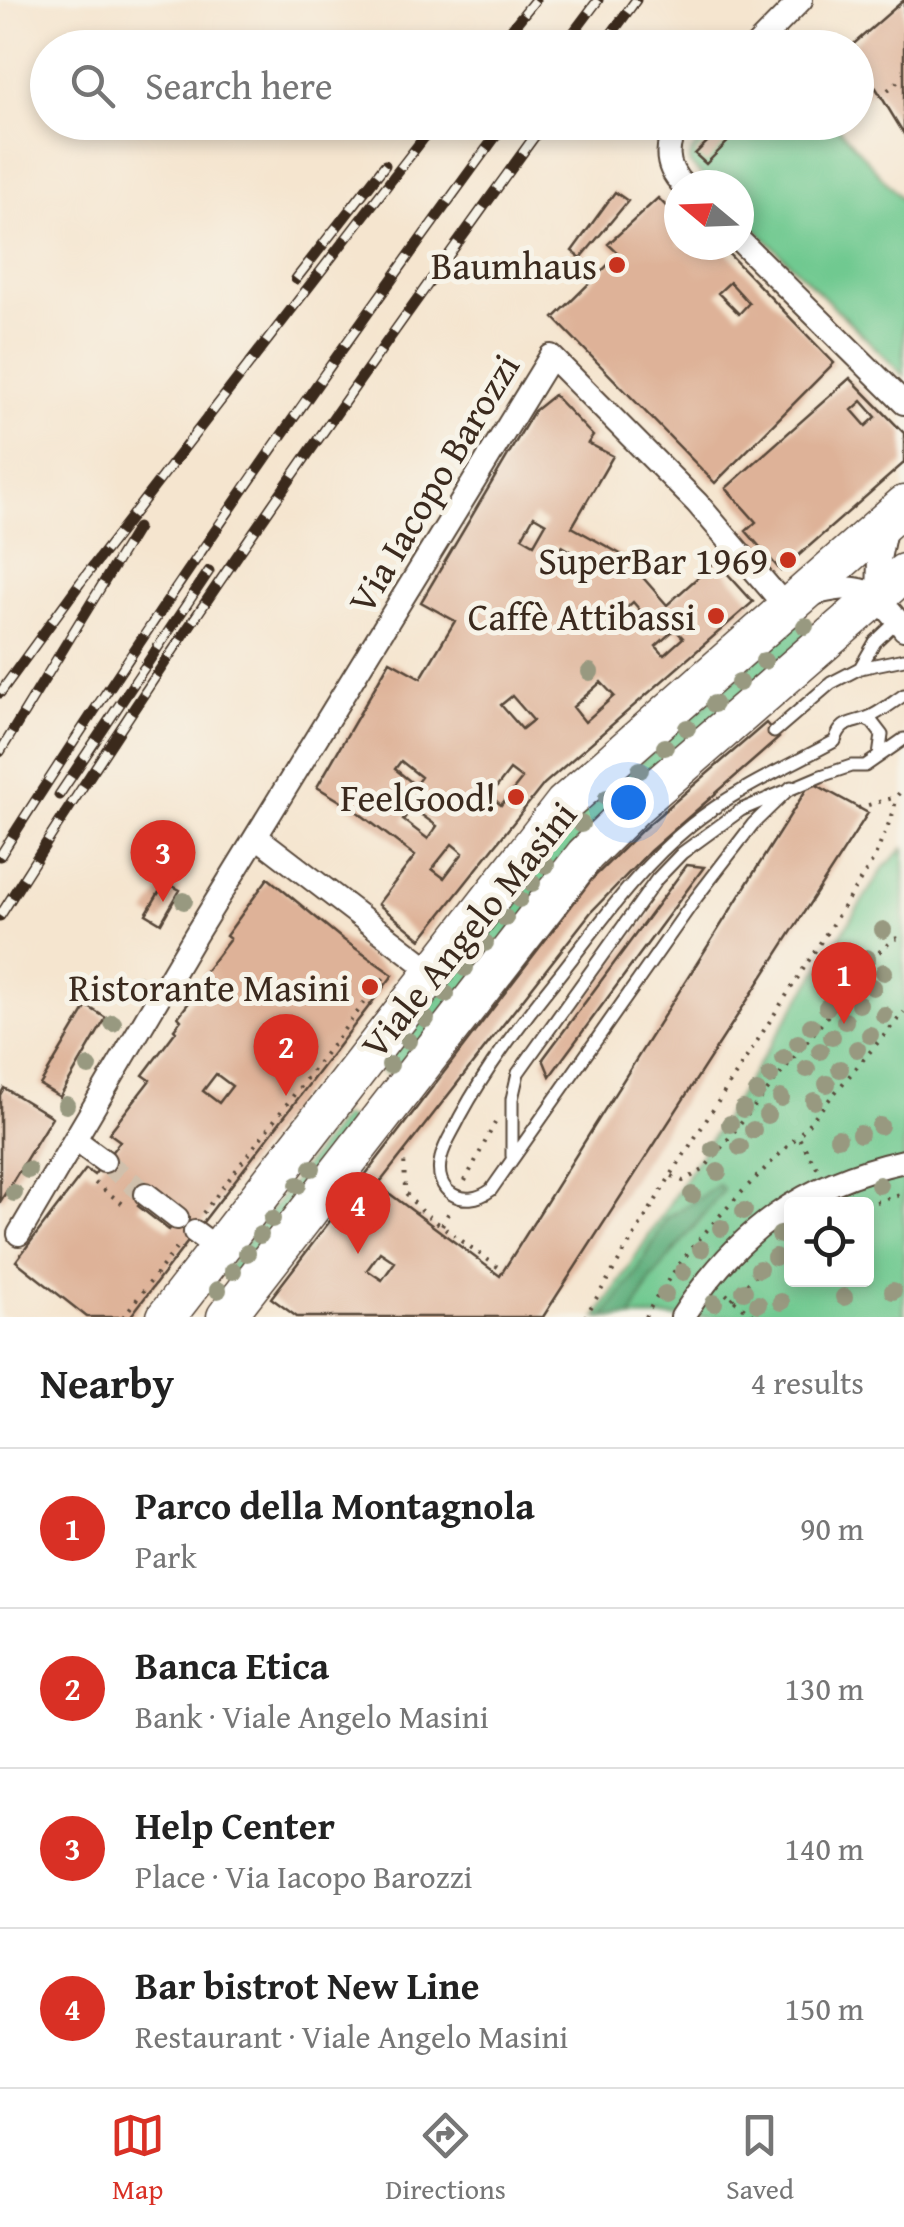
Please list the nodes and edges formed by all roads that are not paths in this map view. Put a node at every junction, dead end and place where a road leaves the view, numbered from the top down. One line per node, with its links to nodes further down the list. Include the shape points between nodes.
1 (802, 0): 2 (street)
2 (772, 30)
3 (671, 140): 4 (street)
4 (671, 170)
5 (754, 255): 6 (street)
6 (904, 403)
7 (896, 512): 8 (main road, Viale Angelo Masini); 9 (street, via 880,546)
8 (791, 603): 9 (street, via 832,590 860,590); 20 (street, Via Iacopo Barozzi, via 551,356); 21 (main road, Viale Angelo Masini, via 564,804)
9 (898, 611): 11 (lane); 23 (main road, Viale Angelo Masini, via 619,820 585,854)
10 (904, 658): 11 (lane)
11 (860, 668): 14 (lane, via 831,682)
12 (904, 695): 13 (lane)
13 (865, 719): 16 (lane, via 848,721); 17 (lane, via 882,736)
14 (774, 732)
15 (904, 738): 17 (lane)
16 (835, 740): 18 (lane); 25 (lane, via 705,814 652,861 502,1047 440,1160 442,1185 457,1198 474,1200)
17 (877, 758): 18 (lane)
18 (851, 766): 19 (lane)
19 (791, 787): 25 (lane, via 738,841); 25 (lane, via 727,817 667,868 524,1061 512,1099)
20 (257, 837): 21 (street); 24 (street, Via Iacopo Barozzi)
21 (432, 971): 22 (main road, Viale Angelo Masini)
22 (348, 1079): 23 (main road); 29 (main road, Viale Angelo Masini)
23 (386, 1108): 31 (main road, Viale Angelo Masini)
24 (77, 1141): 27 (street); 30 (street, Via Iacopo Barozzi)
25 (511, 1160)
26 (904, 1160): 33 (street, via 860,1170 802,1196 750,1233 706,1278)
27 (104, 1162)
28 (146, 1194): 29 (street)
29 (193, 1233): 32 (main road, Viale Angelo Masini)
30 (20, 1234)
31 (228, 1316)
32 (166, 1317)
33 (682, 1317)

